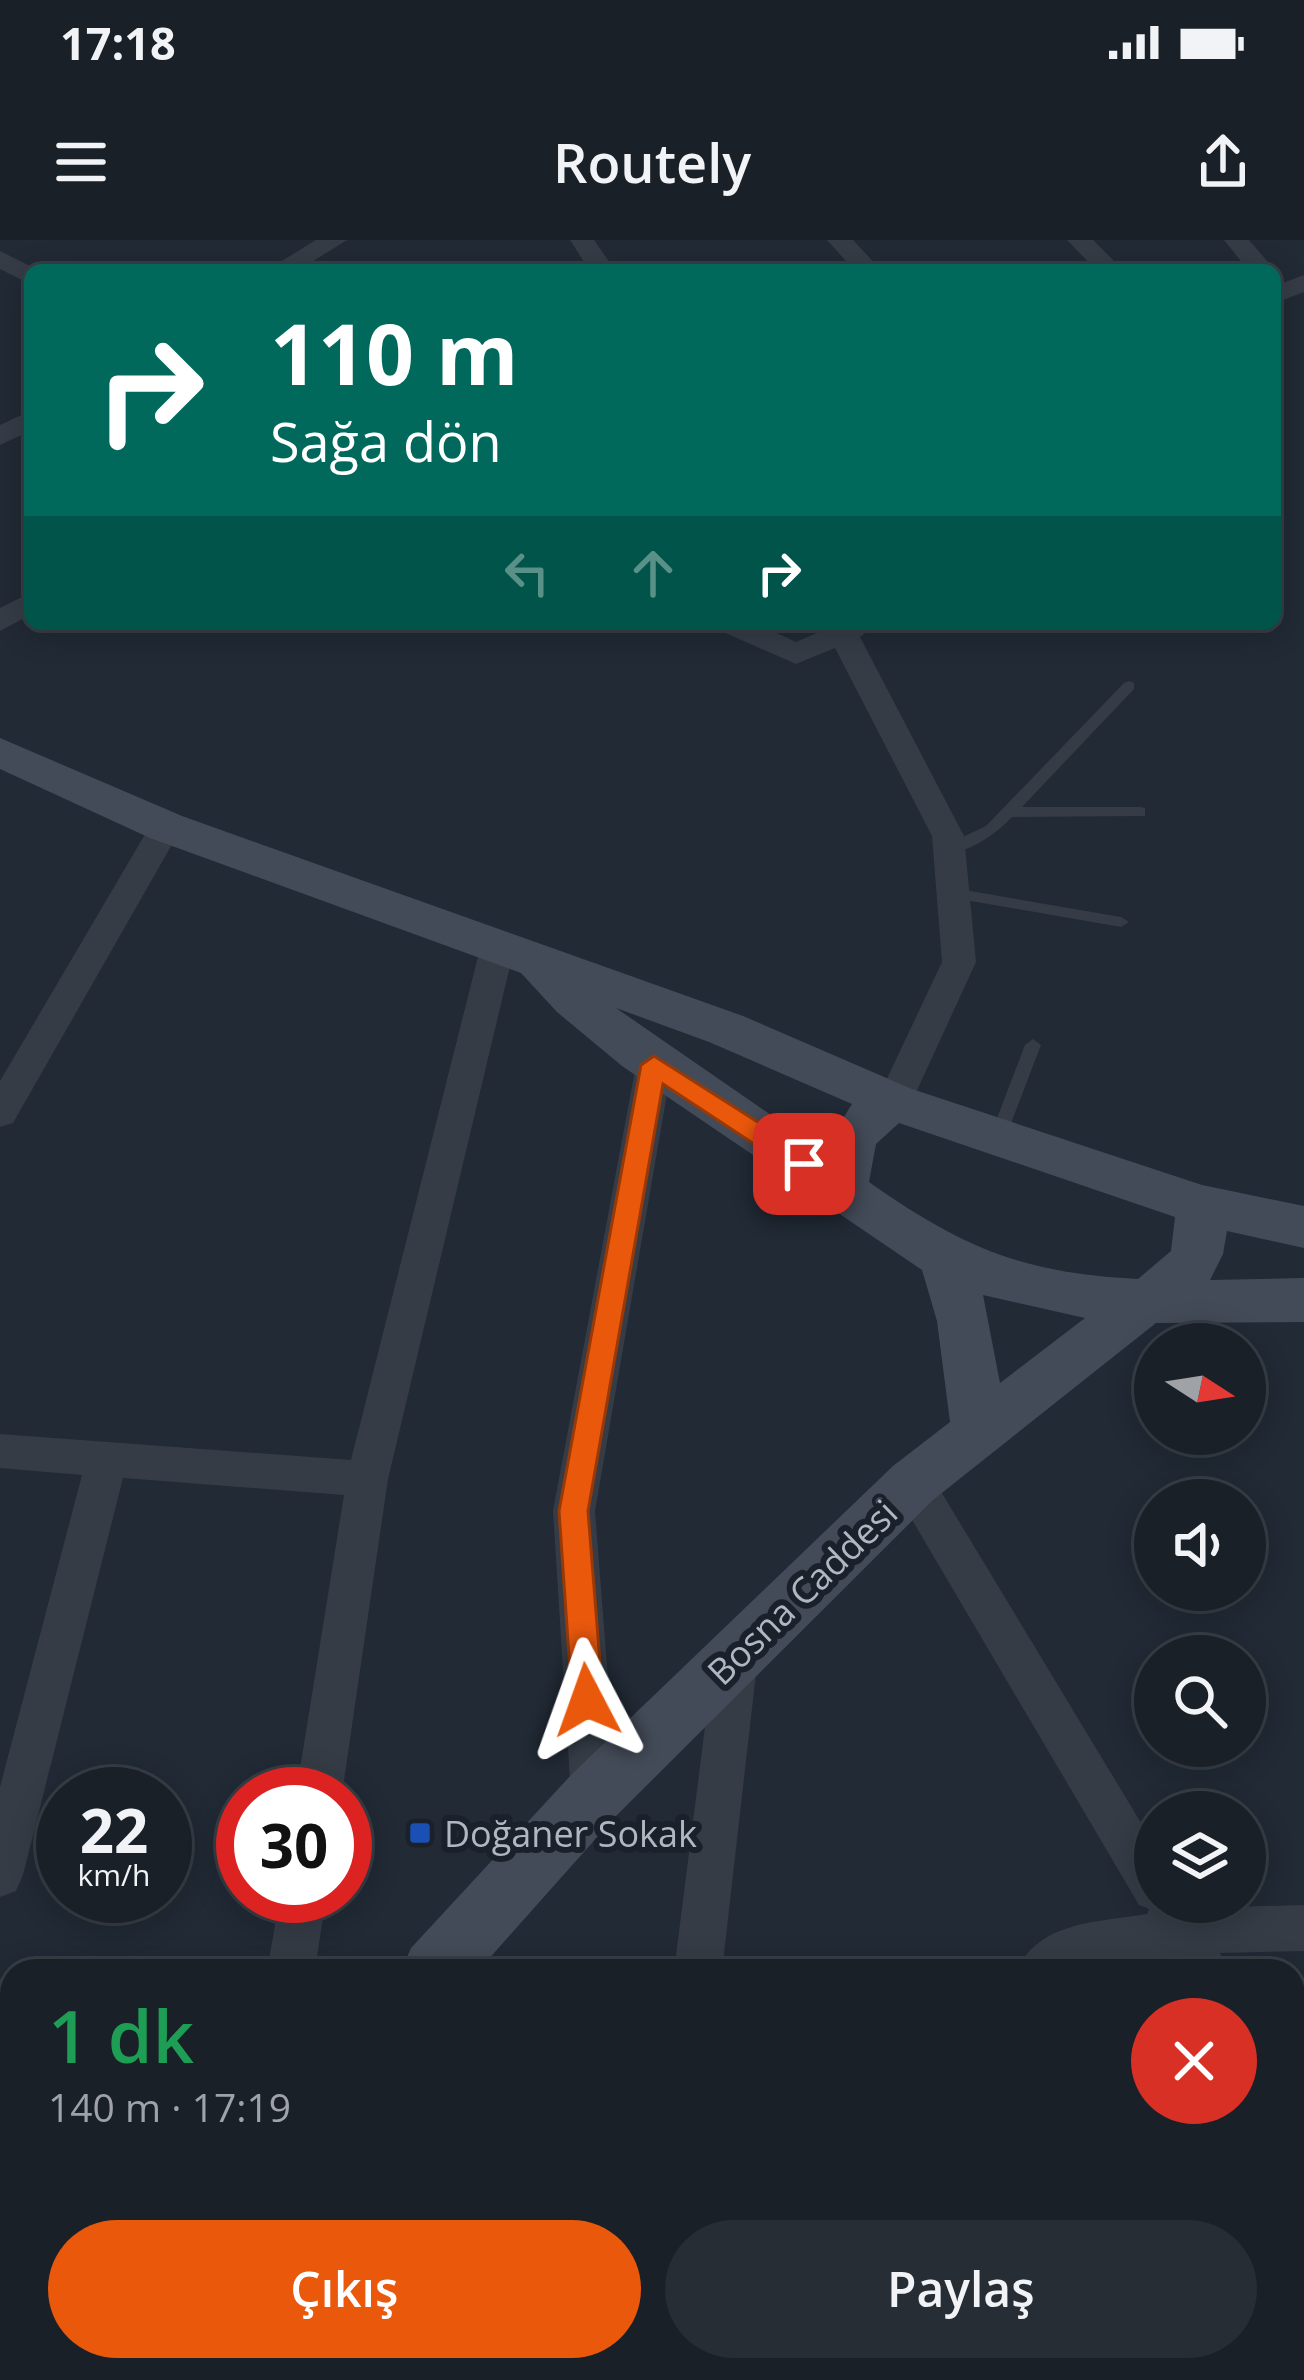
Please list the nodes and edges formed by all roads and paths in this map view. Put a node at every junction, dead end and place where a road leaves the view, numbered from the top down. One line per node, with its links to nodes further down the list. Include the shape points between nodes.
1 (13, 240): 6 (street)
2 (330, 240): 7 (street)
3 (838, 240): 8 (street)
4 (1079, 240): 9 (street)
5 (1236, 240): 10 (street)
6 (0, 248)
7 (290, 264)
8 (860, 264)
9 (1104, 264)
10 (1257, 264)
11 (744, 630): 12 (street, via 796,654)
12 (842, 630)
13 (849, 630): 19 (street)
14 (1129, 686): 16 (lane)
15 (0, 752): 18 (street)
16 (1008, 812): 17 (lane); 19 (lane)
17 (1140, 812)
18 (166, 827): 22 (street); 26 (street)
19 (949, 850): 20 (street)
20 (953, 893): 21 (lane); 25 (street, via 958,962)
21 (1121, 922)
22 (516, 952): 24 (street); 25 (street); 37 (street)
23 (1033, 1045): 27 (lane)
24 (654, 1065): 28 (street); 41 (street, via 574,1511)
25 (894, 1102): 27 (street); 28 (street, via 868,1116 852,1138)
26 (0, 1113)
27 (997, 1139): 29 (street)
28 (842, 1190): 31 (street)
29 (1201, 1205): 30 (street); 33 (street, Bosna Caddesi, via 1197,1262)
30 (1304, 1228)
31 (945, 1259): 33 (street, via 1057,1294); 34 (street, via 964,1321)
32 (1304, 1300): 33 (street)
33 (1144, 1302): 34 (street, Bosna Caddesi)
34 (979, 1430): 38 (street, Bosna Caddesi)
35 (0, 1451): 36 (street)
36 (107, 1459): 37 (street); 43 (street)
37 (367, 1479): 40 (street)
38 (913, 1483): 39 (street, Bosna Caddesi); 42 (street)
39 (736, 1656): 41 (street, Bosna Caddesi); 49 (street)
40 (323, 1767)
41 (594, 1795): 48 (street, Bosna Caddesi)
42 (1134, 1854)
43 (0, 1875)
44 (299, 1923): 47 (street)
45 (1304, 1928): 46 (street)
46 (1182, 1935): 50 (street, via 1064,1951)
47 (294, 1959)
48 (445, 1959)
49 (699, 1959)
50 (1055, 1959)

